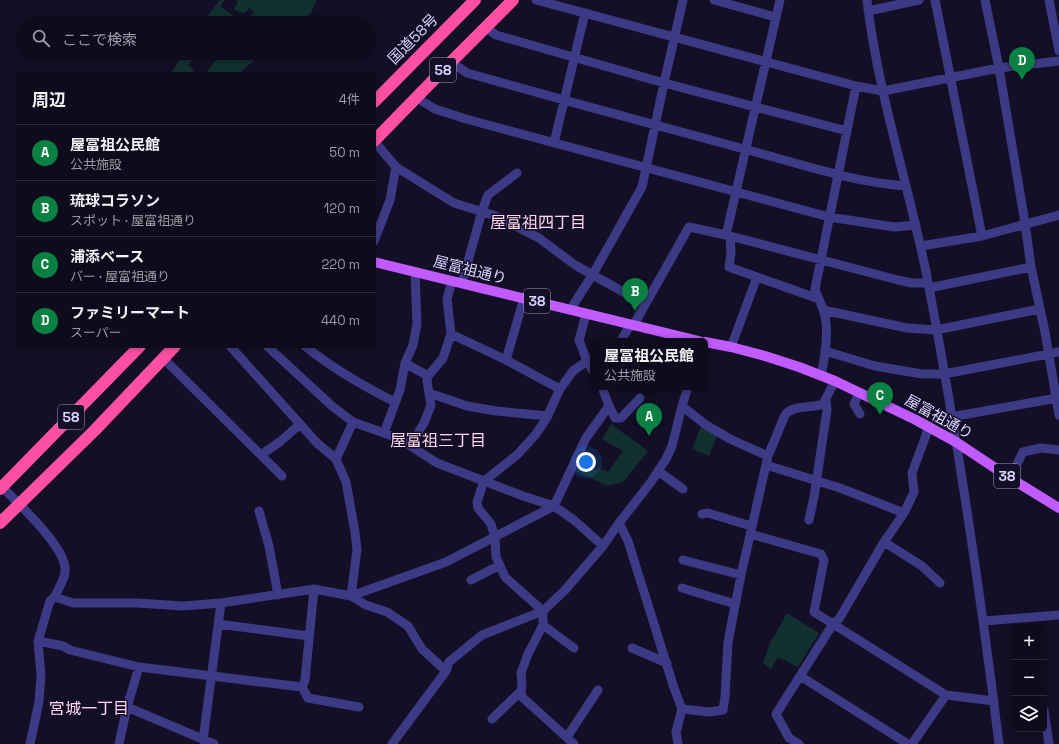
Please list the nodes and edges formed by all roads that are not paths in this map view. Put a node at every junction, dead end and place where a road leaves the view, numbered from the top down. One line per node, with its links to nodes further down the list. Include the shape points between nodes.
1 (475, 0): 28 (highway, 国道58号 / 58)
2 (512, 0): 15 (highway, 58)
3 (536, 0): 13 (street)
4 (683, 0): 16 (street)
5 (714, 0): 14 (street)
6 (780, 0): 14 (street)
7 (867, 0): 12 (street)
8 (919, 0): 12 (street)
9 (934, 0): 23 (street)
10 (985, 0): 22 (street)
11 (1049, 0): 17 (street)
12 (868, 11): 26 (street)
13 (585, 13): 16 (street); 18 (street)
14 (775, 17): 19 (street)
15 (485, 27): 18 (street, via 496,35); 21 (highway, 58)
16 (675, 38): 19 (street); 24 (street)
17 (1059, 51)
18 (574, 58): 24 (street); 29 (street)
19 (766, 61): 25 (street); 30 (street)
20 (1059, 61): 22 (street)
21 (451, 62): 27 (highway, 58); 29 (street, via 467,73)
22 (999, 68): 23 (street); 46 (street)
23 (950, 77): 26 (street); 50 (street)
24 (664, 83): 30 (street); 31 (street)
25 (856, 86): 26 (street); 32 (street)
26 (883, 91): 41 (street)
27 (417, 98): 33 (highway, 58); 35 (street, via 428,106 451,115)
28 (376, 100)
29 (565, 101): 31 (street); 35 (street)
30 (755, 107): 32 (street); 36 (street)
31 (655, 126): 36 (street); 38 (street)
32 (847, 131): 40 (street)
33 (376, 139)
34 (376, 143): 37 (street)
35 (554, 143): 38 (street)
36 (746, 149): 40 (street); 42 (street)
37 (396, 167): 43 (street, via 454,203); 48 (street, via 390,200)
38 (646, 168): 42 (street); 56 (street, via 642,187)
39 (517, 173): 43 (street, via 488,195)
40 (838, 174): 41 (street); 45 (street)
41 (906, 186): 47 (street)
42 (735, 192): 45 (street); 49 (street)
43 (482, 211): 56 (street, via 540,238 575,265); 58 (street)
44 (1059, 215): 46 (street)
45 (829, 217): 47 (street, via 894,227); 52 (street)
46 (1025, 223): 50 (street); 54 (street)
47 (916, 225): 51 (street)
48 (376, 236)
49 (728, 236): 52 (street); 57 (street, via 731,253 729,267); 62 (street, via 689,227)
50 (982, 236): 51 (street)
51 (921, 246): 59 (street)
52 (821, 260): 59 (street); 61 (street, via 815,289)
53 (376, 262): 55 (main road, 屋富祖通り / 38)
54 (1031, 267): 59 (street); 63 (street)
55 (415, 272): 58 (main road, 屋富祖通り / 38); 84 (street, via 417,324 413,345)
56 (593, 274): 62 (street); 64 (street)
57 (757, 277): 61 (street); 73 (street)
58 (457, 282): 60 (main road, 屋富祖通り / 38); 69 (street, via 448,299)
59 (928, 285): 68 (street)
60 (524, 298): 64 (main road, 屋富祖通り / 38); 83 (street)
61 (819, 299): 65 (street)
62 (645, 304): 67 (street)
63 (1040, 309): 68 (street); 81 (street)
64 (570, 310): 66 (main road, 屋富祖通り / 38)
65 (823, 310): 68 (street, via 907,328); 79 (street, via 826,330)
66 (586, 314): 67 (main road, 屋富祖通り / 38); 85 (street, via 579,340)
67 (631, 325): 70 (street); 71 (main road, 屋富祖通り / 38)
68 (936, 330): 87 (street)
69 (451, 334): 83 (street); 89 (street, via 443,358)
70 (623, 338)
71 (686, 338)
72 (708, 343): 73 (main road, 屋富祖通り / 38)
73 (731, 347): 88 (main road, 屋富祖通り / 38)
74 (138, 348): 121 (highway, 58)
75 (173, 348): 82 (highway, 58)
76 (232, 348): 107 (street)
77 (269, 348): 106 (street)
78 (307, 348): 99 (street, via 324,362)
79 (825, 351): 87 (street, via 874,366 922,374); 88 (street)
80 (1059, 352): 81 (street)
81 (1048, 354): 87 (street); 97 (street)
82 (163, 358): 113 (street); 123 (highway, 58, via 95,430)
83 (506, 360): 91 (street)
84 (405, 363): 89 (street); 99 (street)
85 (590, 363)
86 (590, 365): 91 (street, via 573,371)
87 (944, 374): 105 (street)
88 (821, 375): 90 (main road, 屋富祖通り / 38)
89 (428, 376): 94 (street)
90 (835, 382): 95 (main road, 屋富祖通り / 38); 98 (street)
91 (560, 389): 104 (street)
92 (603, 390): 100 (street)
93 (687, 390): 101 (street)
94 (429, 393): 104 (street, via 467,406); 111 (street, via 431,405 424,424)
95 (859, 393): 102 (street, via 854,404); 108 (main road, 屋富祖通り / 38)
96 (640, 398): 100 (street, via 620,418 615,418)
97 (1057, 398): 103 (street); 105 (street)
98 (826, 401): 115 (street, via 819,406 788,411); 119 (street, via 827,410)
99 (395, 402): 109 (street)
100 (609, 406): 124 (street, via 586,438)
101 (682, 406): 115 (street, via 706,425); 116 (street, via 672,446)
102 (860, 414)
103 (1059, 415)
104 (548, 416): 120 (street, via 517,455)
105 (952, 417): 110 (street)
106 (353, 422): 109 (street); 114 (street)
107 (300, 424): 113 (street); 114 (street)
108 (930, 427): 110 (main road, 屋富祖通り / 38); 127 (street, via 912,473 914,492)
109 (384, 433): 111 (street)
110 (956, 442): 118 (main road, 屋富祖通り / 38); 151 (street)
111 (410, 446): 120 (street, via 437,463)
112 (1059, 450): 118 (street, via 1041,448 1023,452)
113 (261, 455): 117 (street)
114 (336, 459): 144 (street, via 346,482 355,532 356,550)
115 (767, 460): 119 (street); 132 (street)
116 (658, 471): 122 (street); 131 (street)
117 (282, 476)
118 (1010, 478): 125 (main road, 屋富祖通り / 38)
119 (816, 481): 127 (street); 129 (street)
120 (484, 482): 124 (street); 133 (street, via 477,502 478,508 491,524)
121 (1, 488): 123 (street)
122 (683, 489)
123 (19, 504): 130 (highway, 58); 145 (street, via 63,558 65,573)
124 (554, 506): 133 (street); 135 (street)
125 (1059, 508)
126 (259, 511): 143 (street, via 269,546)
127 (904, 513): 134 (street)
128 (702, 514): 132 (street, via 708,513)
129 (809, 520)
130 (0, 523)
131 (619, 523): 135 (street); 160 (street, via 628,541)
132 (750, 530): 138 (street); 153 (street, via 822,554 824,560 814,612)
133 (495, 538): 137 (street, via 496,557); 144 (street, via 446,562)
134 (884, 542): 140 (street, via 922,566); 153 (street, via 839,619)
135 (603, 546): 148 (street)
136 (683, 560): 138 (street)
137 (500, 565): 139 (street); 148 (street, via 505,576)
138 (741, 575): 147 (street)
139 (471, 580)
140 (940, 583)
141 (682, 588): 147 (street)
142 (314, 589): 143 (street); 144 (street); 156 (street)
143 (278, 595): 146 (street)
144 (351, 596): 162 (street, via 366,605 387,612 408,626 422,649)
145 (55, 597): 146 (street, via 73,603 183,606); 157 (street, via 50,601)
146 (221, 603): 152 (street)
147 (735, 604): 172 (street, via 728,642 723,710 709,712)
148 (543, 611): 155 (street); 162 (street, via 482,635 449,662)
149 (1059, 615): 150 (street)
150 (1030, 617): 151 (street); 154 (street)
151 (984, 621): 169 (street)
152 (218, 624): 156 (street); 163 (street)
153 (833, 624): 164 (street); 168 (street)
154 (1031, 624)
155 (543, 625): 158 (street); 167 (street, via 521,673)
156 (309, 636): 165 (street, via 305,680)
157 (38, 641): 161 (street); 177 (street, via 41,676 39,702)
158 (574, 648)
159 (632, 648): 160 (street)
160 (667, 663): 172 (street)
161 (139, 667): 163 (street); 171 (street)
162 (446, 671): 180 (street)
163 (211, 676): 165 (street); 175 (street)
164 (800, 676): 182 (street, via 776,714 789,738); 183 (street)
165 (302, 687): 170 (street, via 308,698)
166 (598, 690): 176 (street)
167 (521, 691): 173 (street); 176 (street, via 522,697)
168 (946, 695): 169 (street); 184 (street)
169 (994, 701): 185 (street)
170 (359, 707)
171 (127, 708): 175 (street); 178 (street)
172 (682, 709): 181 (street, via 676,732)
173 (492, 719)
174 (1047, 730): 186 (street)
175 (203, 740): 179 (street)
176 (570, 741)
177 (30, 744)
178 (119, 744)
179 (214, 744)
180 (392, 744)
181 (678, 744)
182 (799, 744)
183 (908, 744)
184 (912, 744)
185 (999, 744)
186 (1049, 744)

